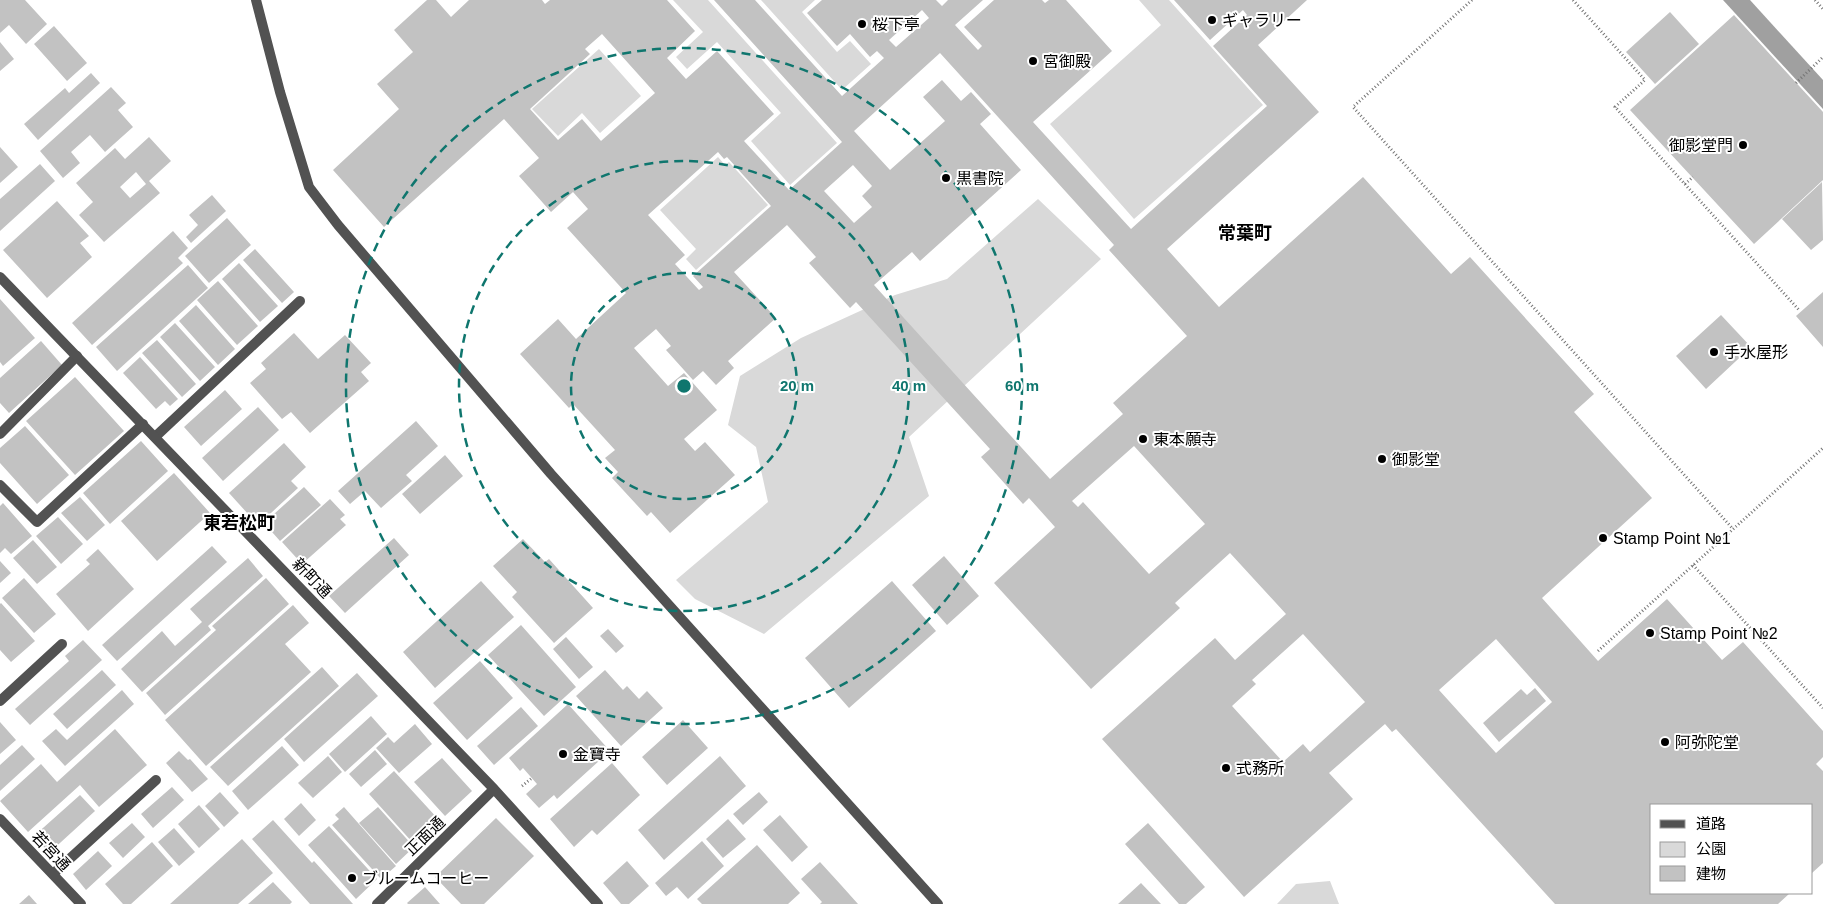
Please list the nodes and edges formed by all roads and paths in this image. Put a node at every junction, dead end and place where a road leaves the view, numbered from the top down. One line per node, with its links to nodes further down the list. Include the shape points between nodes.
1 (256, 0): 32 (street, via 309,187 320,202 551,474)
2 (1472, 0): 19 (path, via 1353,107)
3 (1573, 0): 9 (path, via 1645,80 1615,107)
4 (1815, 0): 5 (path)
5 (1823, 9)
6 (1823, 58): 7 (path)
7 (1797, 81)
8 (1693, 177): 9 (path)
9 (1685, 184): 12 (path)
10 (0, 276): 13 (street, 新町通)
11 (300, 301): 16 (street)
12 (1799, 310)
13 (77, 356): 14 (street, 新町通); 15 (street)
14 (143, 424): 16 (street, 新町通); 18 (street, via 37,522)
15 (0, 434)
16 (155, 437): 26 (street, 新町通)
17 (1823, 448): 19 (path)
18 (0, 485)
19 (1733, 529): 20 (path)
20 (1693, 565): 22 (path); 24 (path)
21 (62, 644): 23 (street)
22 (1598, 651)
23 (0, 701)
24 (1823, 708)
25 (156, 780): 28 (street)
26 (494, 789): 30 (street, 正面通); 31 (street, 新町通)
27 (0, 819): 28 (street, 若宮通)
28 (53, 874): 29 (street, 若宮通)
29 (81, 904)
30 (377, 904)
31 (598, 904)
32 (938, 904)

